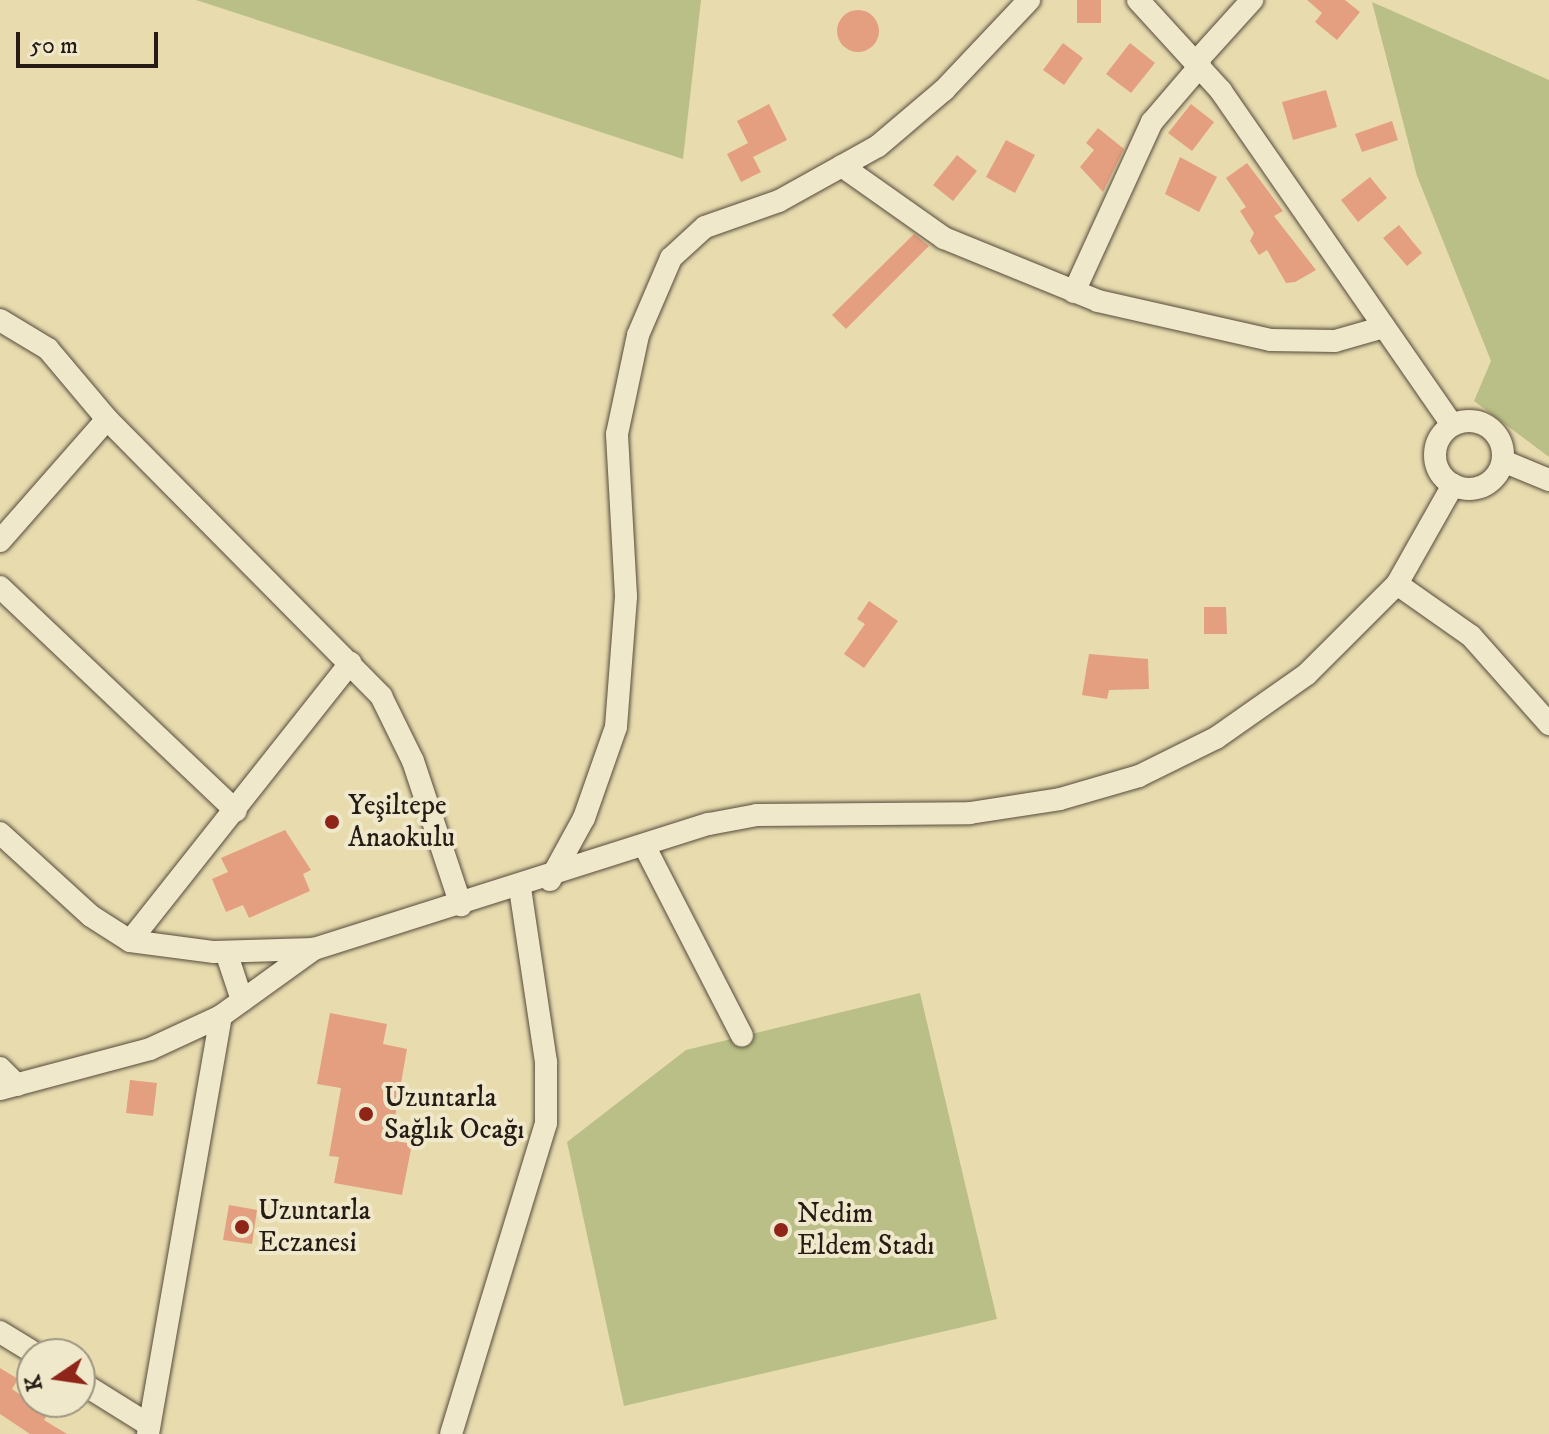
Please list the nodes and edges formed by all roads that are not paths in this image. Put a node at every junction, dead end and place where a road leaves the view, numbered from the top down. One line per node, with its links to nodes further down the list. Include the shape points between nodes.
1 (1029, 0): 5 (street, via 911,120)
2 (1138, 0): 4 (street)
3 (1252, 0): 4 (street)
4 (1198, 64): 6 (street, via 1152,122); 8 (street)
5 (842, 166): 6 (street, via 944,238); 22 (street, via 705,227 671,258 657,288 617,434 626,596 616,727 584,818)
6 (1074, 292): 8 (street, via 1271,340 1335,341)
7 (0, 320): 9 (street, via 48,349)
8 (1384, 327): 10 (street)
9 (107, 419): 14 (street); 17 (street)
10 (1452, 424): 11 (street, via 1473,421 1493,430); 13 (street, via 1435,456)
11 (1503, 461): 12 (street); 13 (street, via 1484,486)
12 (1549, 480)
13 (1453, 485): 15 (street)
14 (0, 541)
15 (1397, 584): 18 (street, via 1471,636); 21 (street, via 1276,699 1139,776 1060,799 970,813 738,818)
16 (0, 587): 19 (street)
17 (350, 663): 19 (street); 24 (street, via 381,696 403,736)
18 (1549, 724)
19 (236, 811): 25 (street)
20 (0, 833): 25 (street, via 91,916)
21 (645, 847): 22 (street); 30 (street)
22 (550, 880): 23 (street)
23 (520, 889): 24 (street); 35 (street, via 546,1062 546,1123)
24 (461, 905): 26 (street)
25 (130, 941): 27 (street)
26 (314, 949): 27 (street); 28 (street)
27 (226, 952): 28 (street)
28 (242, 1000): 29 (street)
29 (221, 1016): 32 (street, via 150,1049); 34 (street)
30 (742, 1036)
31 (0, 1068): 32 (street)
32 (9, 1087)
33 (96, 1393): 34 (street)
34 (148, 1429)
35 (451, 1434)

